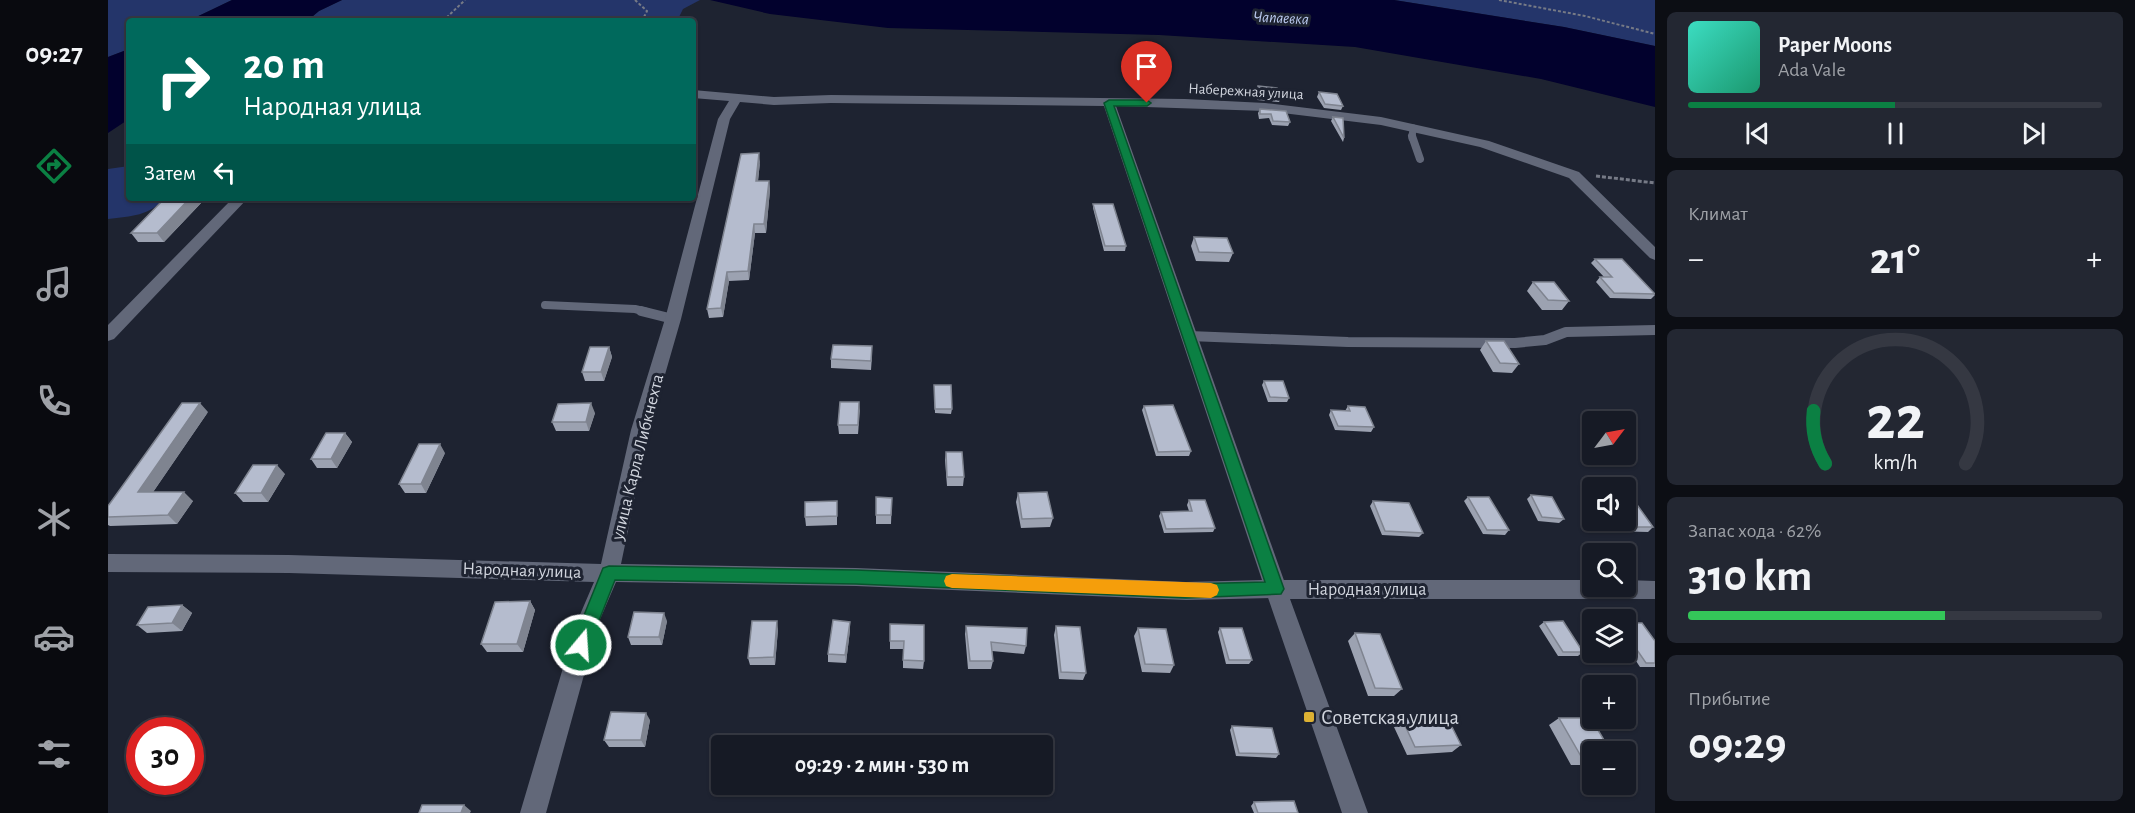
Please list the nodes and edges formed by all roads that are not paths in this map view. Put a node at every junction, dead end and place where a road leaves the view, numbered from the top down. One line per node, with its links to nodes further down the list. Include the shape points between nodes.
1 (696, 94): 2 (street, Набережная улица)
2 (736, 99): 3 (street, Набережная улица); 9 (street, улица Карла Либкнехта, via 724,119)
3 (1109, 103): 4 (street, Набережная улица, via 1265,106); 12 (street)
4 (1413, 128): 5 (lane, via 1412,139); 7 (street, Набережная улица, via 1484,144 1574,175)
5 (1420, 159)
6 (238, 201): 11 (street)
7 (1655, 255)
8 (545, 304): 9 (lane, via 634,309)
9 (673, 319): 14 (street, улица Карла Либкнехта, via 640,430)
10 (1655, 330): 12 (lane, via 1566,332 1545,340 1515,343)
11 (108, 335)
12 (1189, 336): 15 (street)
13 (108, 563): 14 (street, Народная улица)
14 (609, 573): 15 (street, Народная улица, via 856,577 1186,591); 17 (street, улица Карла Либкнехта, via 587,624)
15 (1276, 589): 16 (street, Народная улица); 18 (street)
16 (1655, 590)
17 (533, 813)
18 (1355, 813)

